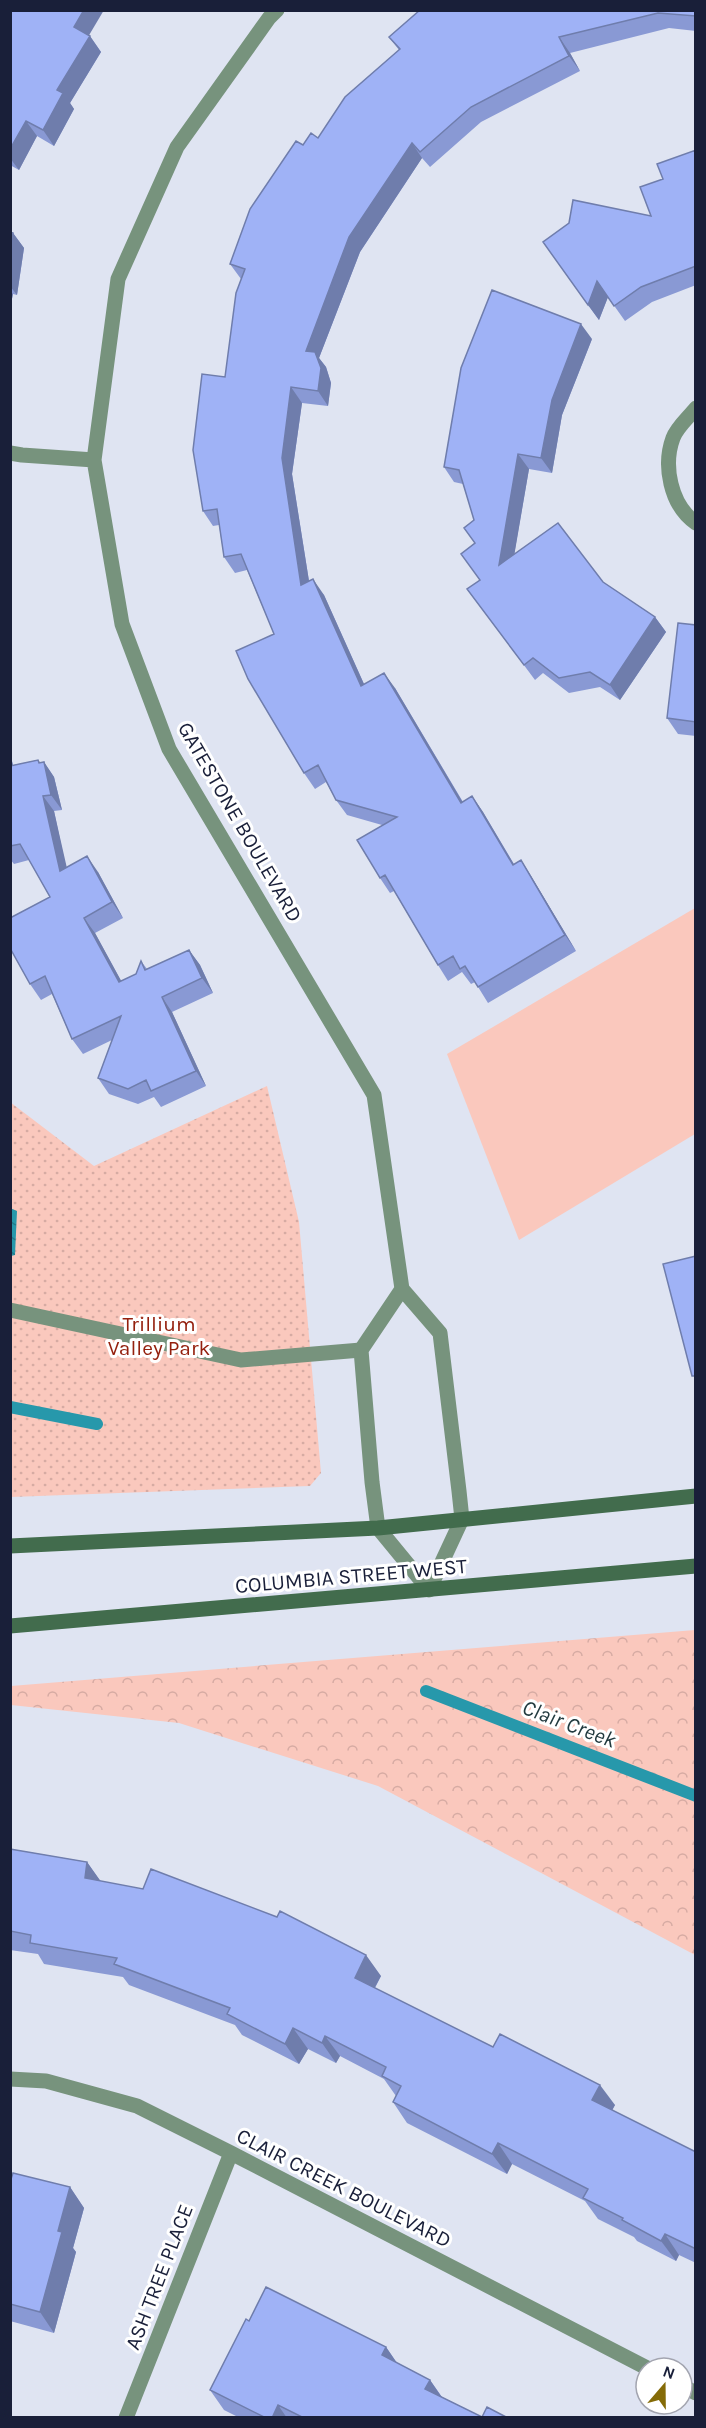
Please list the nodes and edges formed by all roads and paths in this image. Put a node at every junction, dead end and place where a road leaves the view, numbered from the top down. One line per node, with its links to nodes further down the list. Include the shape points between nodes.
1 (277, 10): 4 (street, GATESTONE BOULEVARD, via 177,147 118,279)
2 (696, 408): 5 (street, via 674,436 668,461 674,495 688,518)
3 (10, 453): 4 (street)
4 (94, 460): 6 (street, GATESTONE BOULEVARD, via 122,624 170,749 374,1095)
5 (696, 522)
6 (402, 1289): 8 (street); 10 (street, via 440,1333)
7 (10, 1310): 8 (street, via 241,1360)
8 (361, 1350): 11 (street)
9 (696, 1496): 10 (main road)
10 (462, 1519): 11 (main road); 14 (street)
11 (378, 1528): 12 (main road); 14 (street)
12 (10, 1546)
13 (696, 1566): 14 (main road, COLUMBIA STREET WEST)
14 (429, 1590): 15 (main road, COLUMBIA STREET WEST)
15 (10, 1626)
16 (10, 2079): 17 (street, CLAIR CREEK BOULEVARD, via 46,2081 137,2106)
17 (231, 2153): 18 (street, CLAIR CREEK BOULEVARD); 19 (street, ASH TREE PLACE)
18 (634, 2361)
19 (126, 2418)

